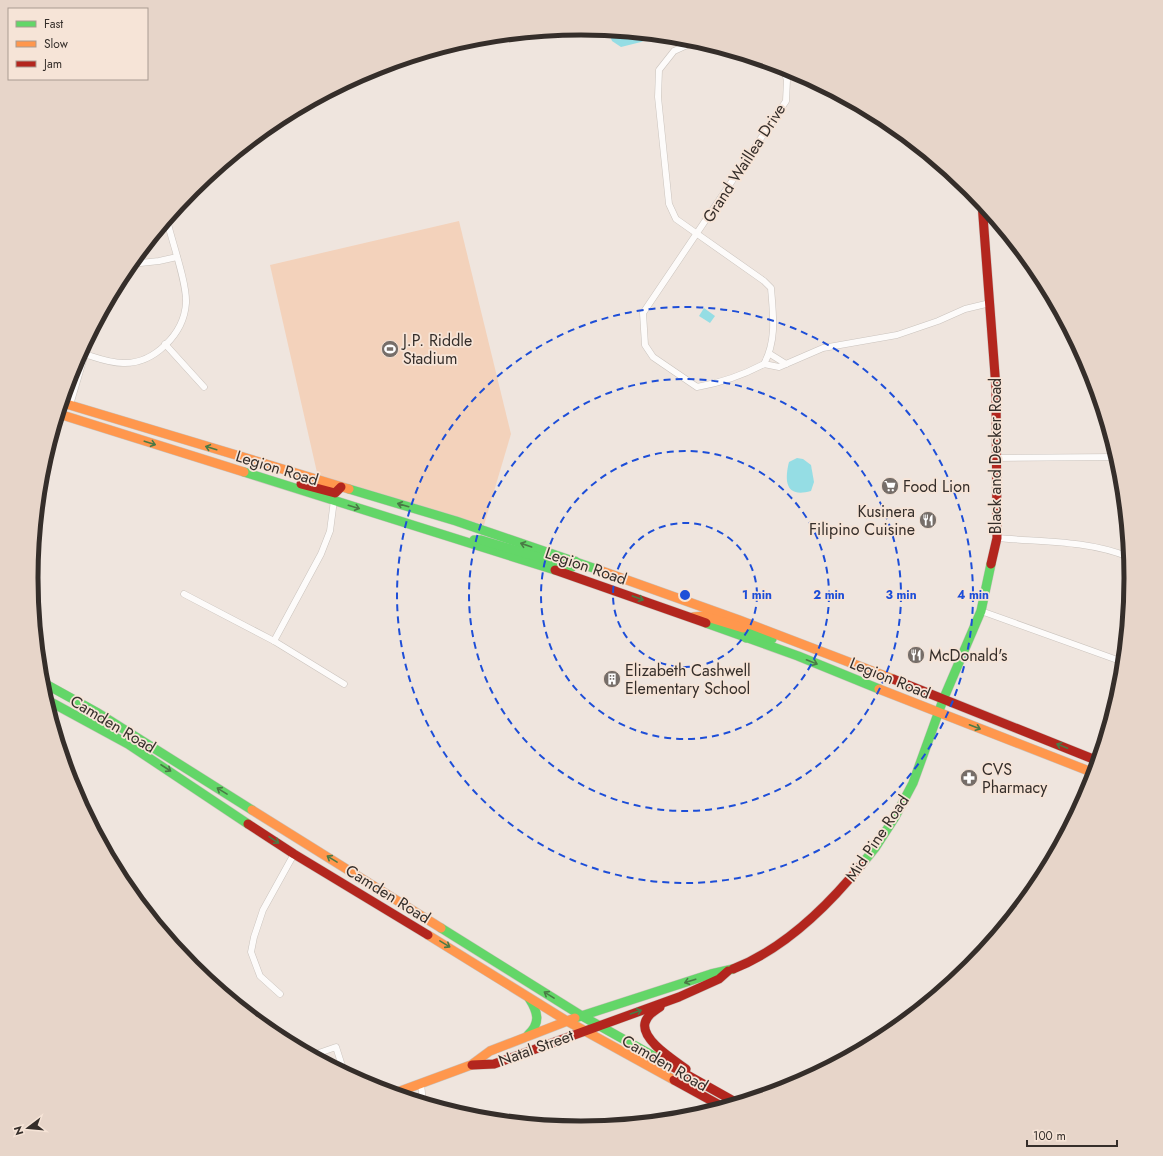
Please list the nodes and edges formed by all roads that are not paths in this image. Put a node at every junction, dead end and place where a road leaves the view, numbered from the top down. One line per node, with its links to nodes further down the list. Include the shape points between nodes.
1 (687, 45): 5 (street, Grand Waillea Drive, via 674,51 659,70 658,97 669,204 675,218)
2 (785, 75): 5 (street, Grand Waillea Drive, via 786,101)
3 (983, 212): 8 (main road, Black and Decker Road)
4 (168, 226): 6 (street)
5 (697, 233): 10 (street, Grand Waillea Drive, via 771,288 774,329); 13 (street, Grand Waillea Drive, via 643,313 645,345 653,357 697,387 750,371)
6 (176, 257): 7 (street); 9 (street, via 186,303 180,326)
7 (139, 263)
8 (990, 303): 14 (street, via 965,308 897,335 823,348); 22 (main road, Black and Decker Road, via 996,388)
9 (165, 344): 11 (street, via 149,357 131,362 110,362); 16 (street)
10 (770, 354): 12 (street); 13 (street)
11 (87, 355)
12 (778, 358): 14 (street); 15 (street)
13 (764, 364): 15 (street)
14 (786, 364): 15 (street)
15 (772, 367)
16 (204, 387)
17 (66, 407): 20 (main road, Legion Road)
18 (63, 415): 19 (main road, Legion Road)
19 (71, 418): 20 (main road, via 77,415 176,442); 23 (main road, Legion Road, one-way to 23)
20 (186, 440): 24 (main road, Legion Road, one-way to 20)
21 (1111, 457): 22 (street)
22 (996, 458): 26 (main road, Black and Decker Road)
23 (238, 470): 24 (main road, via 251,469 335,493); 25 (main road, Legion Road)
24 (341, 487): 29 (main road, Legion Road, one-way to 24, via 456,521)
25 (334, 500): 27 (main road, Legion Road, one-way to 27); 37 (street, via 330,531 321,554)
26 (997, 538): 28 (street, via 1086,544); 33 (main road, Black and Decker Road)
27 (457, 539): 29 (main road, via 481,540 572,567); 30 (main road, Legion Road)
28 (1123, 554)
29 (576, 561): 32 (main road, Legion Road)
30 (579, 577): 32 (main road, via 581,572 585,571 662,597); 34 (main road, Legion Road, one-way to 34)
31 (184, 594): 37 (street)
32 (678, 598): 35 (main road, Legion Road)
33 (981, 611): 39 (street); 42 (main road, Black and Decker Road)
34 (690, 617): 35 (main road, via 704,616 743,628); 36 (main road, Legion Road)
35 (749, 624): 38 (main road, Legion Road)
36 (746, 638): 38 (main road, via 751,632 808,652); 44 (main road, Legion Road, one-way to 44, via 798,656)
37 (274, 641): 40 (street)
38 (833, 656): 42 (main road, Legion Road)
39 (1118, 660)
40 (344, 684)
41 (49, 686): 52 (main road, Camden Road, one-way to 41, via 98,713)
42 (944, 700): 44 (main road, Mid Pine Road); 45 (main road, Legion Road, one-way to 42)
43 (53, 704): 47 (main road, Camden Road, one-way to 47, via 128,744)
44 (939, 713): 46 (main road, Legion Road, one-way to 46); 48 (main road, Mid Pine Road, via 921,765 908,793 888,827 857,870 826,905 791,935 755,958)
45 (1094, 759)
46 (1089, 771)
47 (294, 854): 49 (street, via 263,910 251,952 260,976); 50 (main road, Camden Road, one-way to 50)
48 (728, 971): 51 (main road, Mid Pine Road, via 719,980); 52 (main road, Mid Pine Road, one-way to 52, via 711,974)
49 (280, 994)
50 (527, 995): 53 (main road, Camden Road); 56 (main road, via 538,1012 538,1022)
51 (679, 997): 54 (main road, Mid Pine Road, one-way to 51); 62 (main road, via 648,1016 645,1024 649,1040)
52 (582, 1016): 53 (main road, Natal Street); 54 (main road, Camden Road)
53 (567, 1021): 55 (main road, Camden Road); 56 (main road, Natal Street)
54 (599, 1025): 55 (main road, Natal Street); 62 (main road, Camden Road)
55 (583, 1031): 59 (main road, Natal Street, via 494,1064); 65 (main road, Camden Road)
56 (525, 1037): 59 (main road, Natal Street, via 490,1051)
57 (319, 1053): 58 (street, via 336,1047)
58 (342, 1065)
59 (471, 1065): 60 (main road, Natal Street)
60 (421, 1084): 61 (main road, Natal Street); 63 (street)
61 (403, 1090)
62 (722, 1096): 64 (main road, Camden Road)
63 (422, 1097)
64 (730, 1100)
65 (716, 1104)

